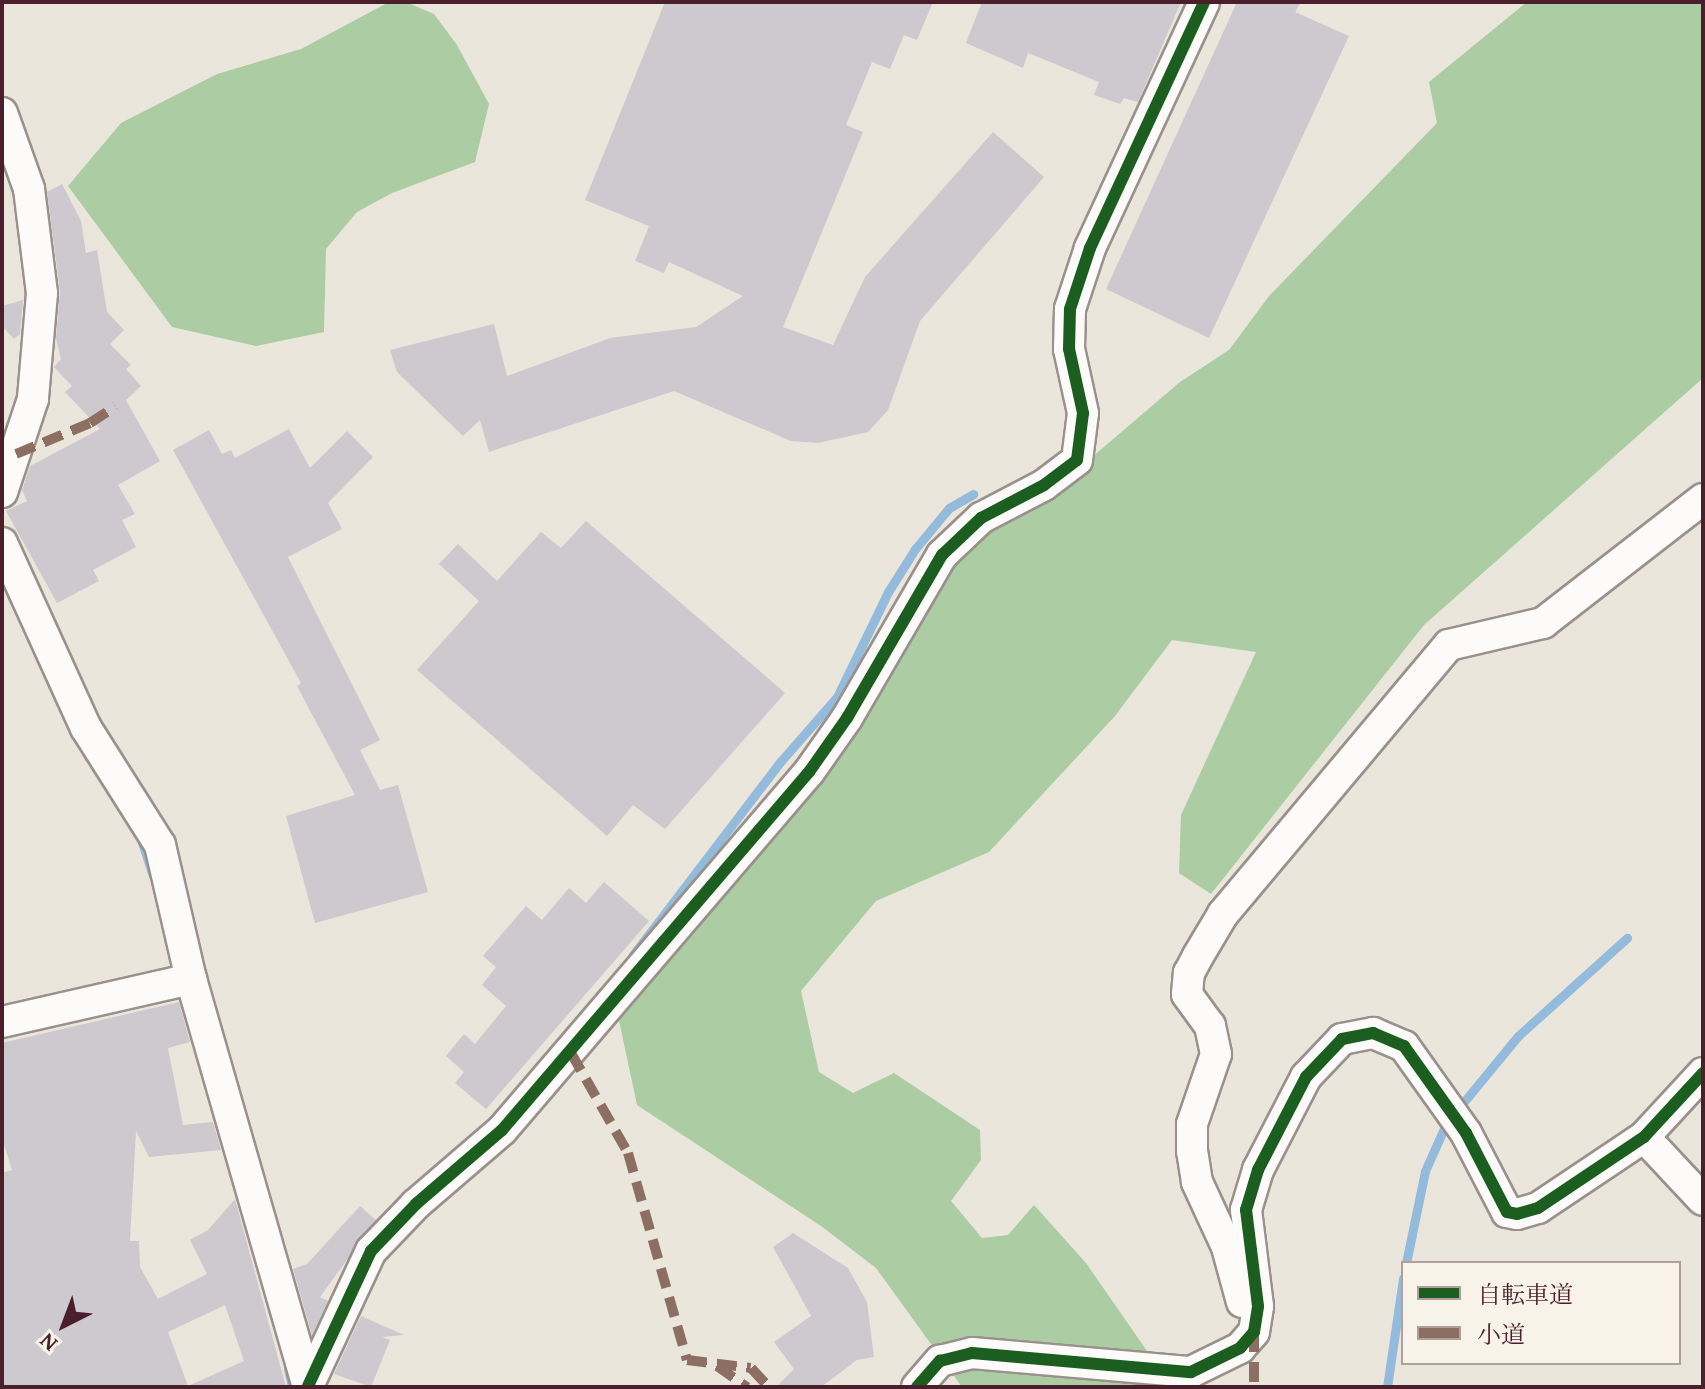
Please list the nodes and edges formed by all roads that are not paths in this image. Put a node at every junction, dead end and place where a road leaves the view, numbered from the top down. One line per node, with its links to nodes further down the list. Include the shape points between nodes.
1 (1204, 2): 12 (street, via 1090,248 1070,309 1069,349 1083,413 1077,460 1044,485 981,518 942,555 847,718 809,772 502,1130 371,1251)
2 (2, 113): 3 (street, via 29,189 42,293 33,399)
3 (2, 492)
4 (1703, 499): 11 (street, via 1543,623 1449,645 1223,914 1189,973 1187,994 1210,1026 1216,1054 1192,1124 1197,1182 1227,1247 1245,1318)
5 (2, 543): 6 (street, via 86,728 160,845)
6 (191, 979): 7 (street); 12 (street)
7 (2, 1022)
8 (1703, 1073): 9 (street)
9 (1644, 1137): 10 (street); 11 (street, via 1538,1208 1507,1212 1466,1133 1404,1046 1373,1033 1342,1039 1306,1077 1279,1123 1246,1210 1258,1306)
10 (1703, 1200)
11 (1254, 1332): 13 (street, via 1214,1365 1191,1372 972,1353 940,1361)
12 (308, 1386)
13 (917, 1387)

